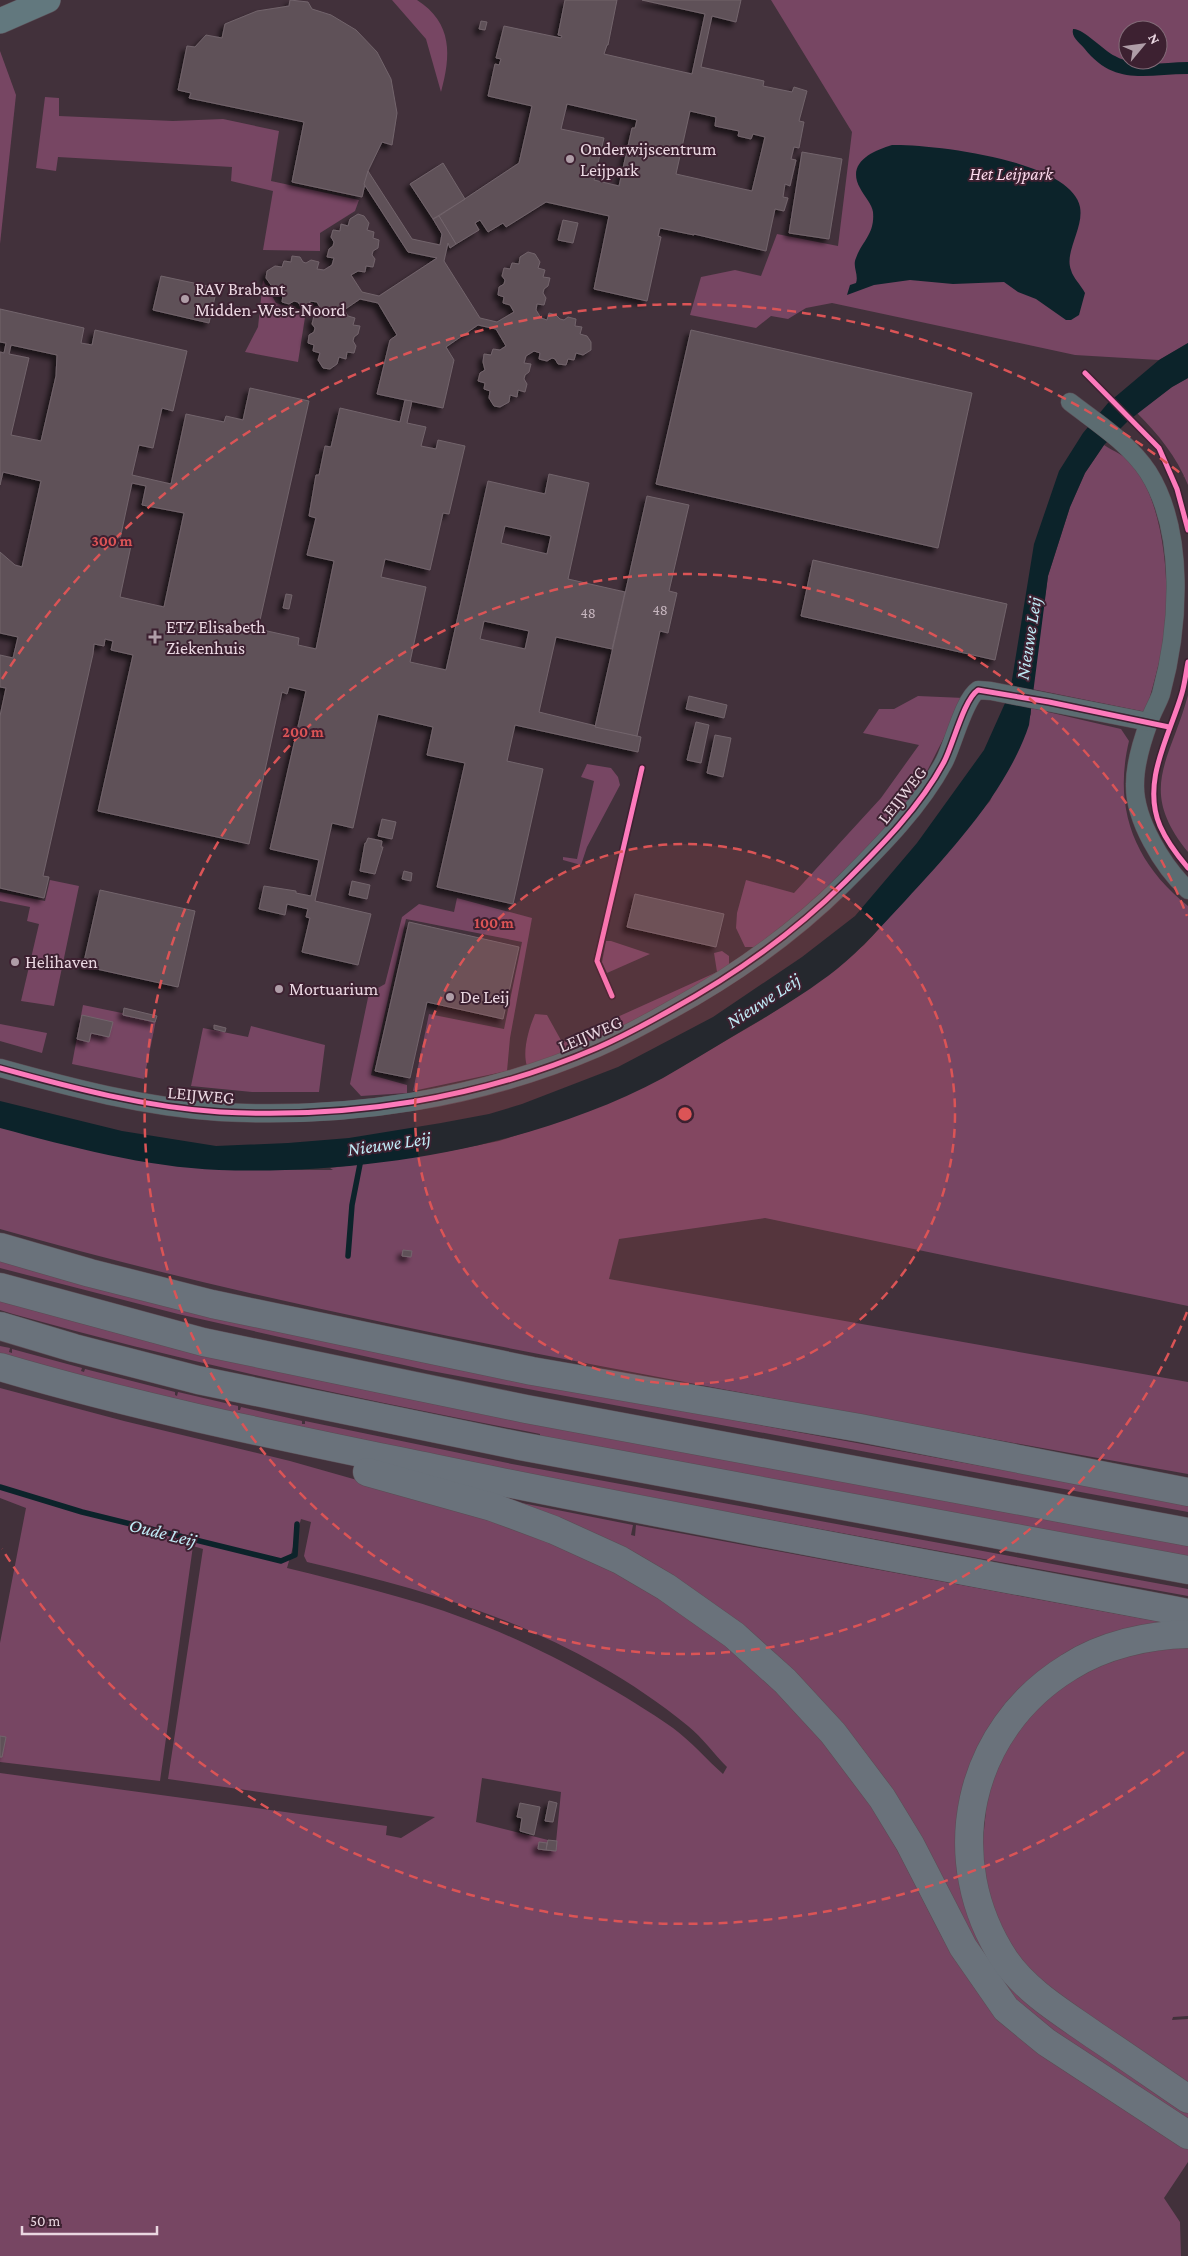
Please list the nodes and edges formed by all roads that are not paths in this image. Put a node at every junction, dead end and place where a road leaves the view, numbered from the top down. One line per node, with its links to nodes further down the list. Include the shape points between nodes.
1 (48, 0): 2 (street)
2 (0, 21)
3 (1070, 402): 4 (street, via 1134,454 1157,488 1173,543 1175,593 1171,644 1160,695)
4 (1149, 722): 5 (street, via 1137,766 1138,806 1164,863); 6 (street, LEIJWEG, via 978,690 972,694 944,762 929,787 869,857 813,912 705,991 596,1048 476,1089 333,1112 219,1112 107,1096)
5 (1188, 890)
6 (0, 1068)
7 (0, 1247): 12 (highway, via 212,1304 522,1369 860,1428)
8 (0, 1287): 13 (highway, via 203,1342 506,1405)
9 (0, 1326): 14 (highway, via 198,1380 539,1449)
10 (0, 1367): 11 (highway, via 62,1385)
11 (298, 1440): 15 (highway, via 516,1485); 18 (highway, via 360,1470 492,1507 554,1530 620,1560 666,1587 734,1635 785,1681 833,1733 882,1798 910,1844 963,1947 1006,2009 1046,2042)
12 (1188, 1492)
13 (1188, 1532)
14 (1188, 1570)
15 (1188, 1612)
16 (1188, 1634): 17 (highway, via 1120,1644 1095,1653 1039,1689 1015,1712 982,1770 972,1805 968,1840 970,1874 978,1904 1006,1961 1030,1989)
17 (1188, 2099)
18 (1188, 2135)

